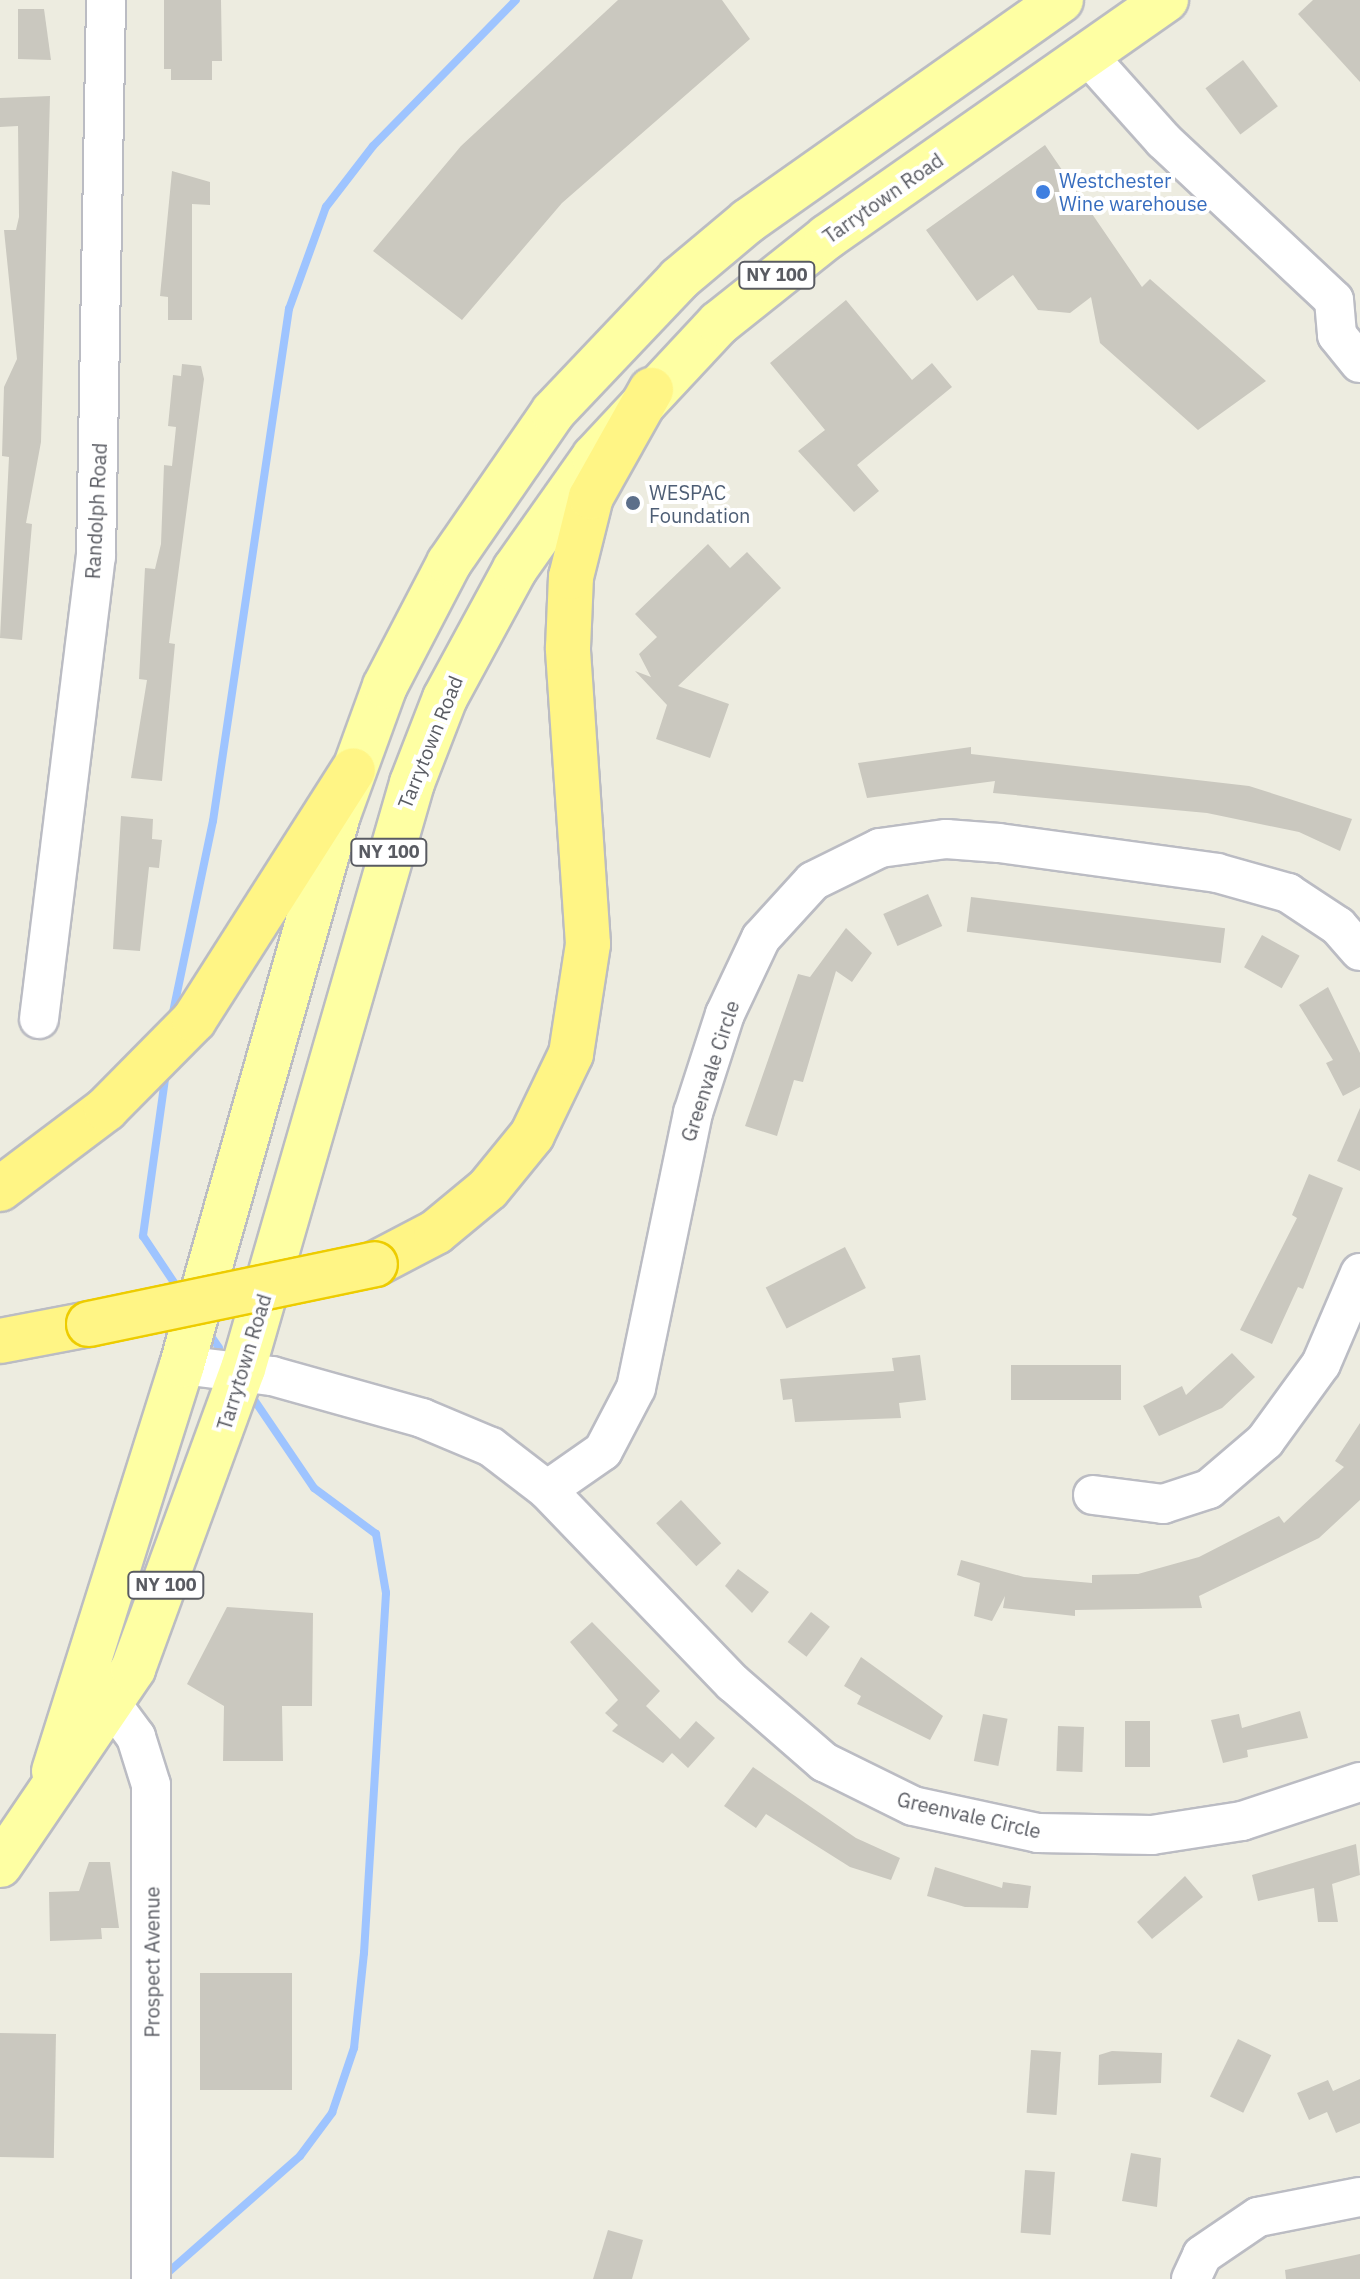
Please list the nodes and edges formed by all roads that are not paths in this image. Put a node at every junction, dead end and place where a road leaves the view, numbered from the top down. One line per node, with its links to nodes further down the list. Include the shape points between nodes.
1 (106, 0): 9 (street, Randolph Road, via 96,557)
2 (1166, 0): 4 (main road, Tarrytown Road / NY 100)
3 (1057, 3): 4 (main road); 7 (main road, Tarrytown Road / NY 100, via 748,221 592,366 524,449 457,550 405,643)
4 (1088, 56): 5 (street, via 1163,140 1334,300 1337,335); 6 (main road, Tarrytown Road / NY 100, via 791,264)
5 (1360, 363)
6 (651, 390): 14 (highway, bridge, via 591,497 571,577 568,648 588,955 571,1054 538,1125 488,1189 436,1232 375,1264); 16 (main road, Tarrytown Road / NY 100, via 540,530 445,698 392,842)
7 (353, 770): 10 (highway, via 235,964); 15 (main road, Tarrytown Road / NY 100)
8 (1360, 951): 17 (street, Greenvale Circle, via 1338,926 1288,893 1217,873 999,843 946,839 880,848 813,881 761,938 725,1014 693,1113 636,1388 603,1451)
9 (39, 1019)
10 (148, 1071): 11 (highway, via 62,1135); 12 (highway)
11 (0, 1161)
12 (0, 1189)
13 (1360, 1273): 18 (street, via 1321,1364 1265,1441 1209,1489 1163,1504)
14 (0, 1341)
15 (182, 1365): 16 (street, Greenvale Circle); 19 (main road, Tarrytown Road / NY 100)
16 (243, 1369): 17 (street, Greenvale Circle, via 466,1434); 20 (main road, Tarrytown Road / NY 100, via 188,1529)
17 (547, 1490): 22 (street, Greenvale Circle, via 733,1683 802,1743 856,1783 913,1806 1038,1833 1152,1835 1242,1821)
18 (1093, 1495)
19 (82, 1666): 20 (street, Prospect Avenue); 21 (main road, Tarrytown Road / NY 100)
20 (113, 1705): 21 (main road, Tarrytown Road / NY 100); 25 (street, Prospect Avenue, via 136,1737 151,1785)
21 (52, 1782): 23 (main road, Tarrytown Road / NY 100)
22 (1360, 1782)
23 (0, 1865)
24 (1360, 2197): 26 (street, via 1258,2217 1202,2255)
25 (151, 2279)
26 (1191, 2279)

